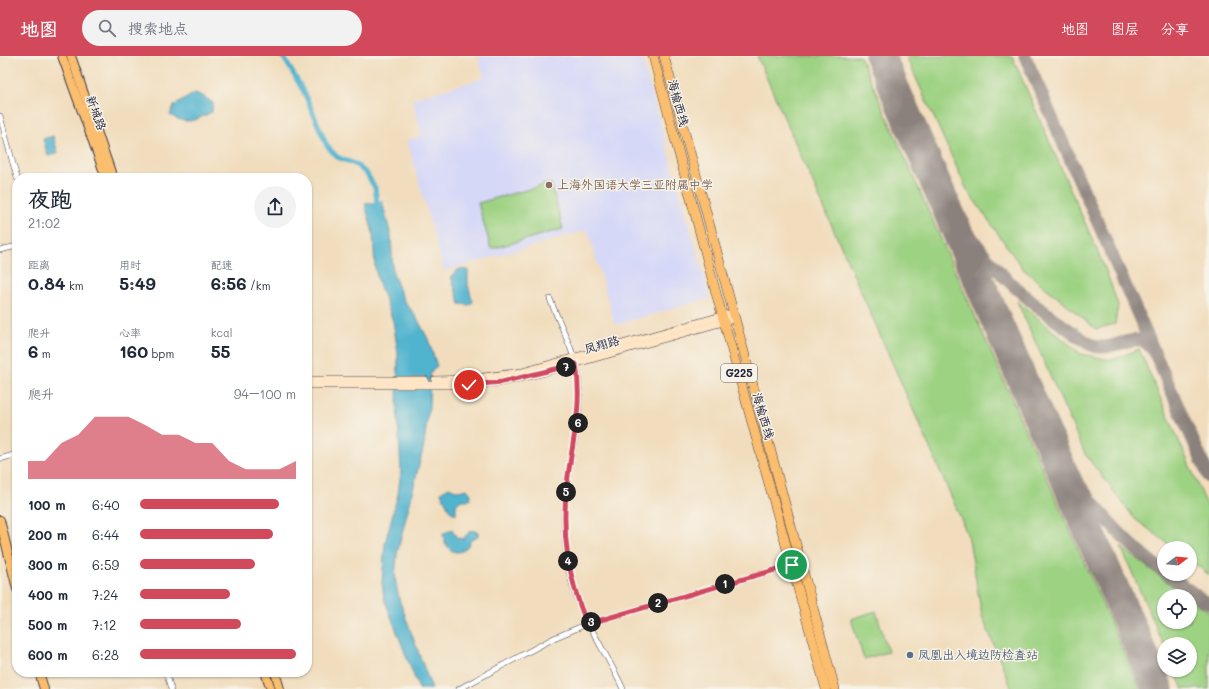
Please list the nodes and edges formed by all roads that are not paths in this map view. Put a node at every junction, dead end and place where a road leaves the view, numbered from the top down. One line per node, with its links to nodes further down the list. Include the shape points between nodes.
1 (62, 56): 7 (main road, 新城路)
2 (71, 56): 8 (main road, 新城路)
3 (653, 56): 13 (highway, 海榆西线 / G225)
4 (664, 56): 12 (highway, 海榆西线 / G225)
5 (0, 116): 6 (street)
6 (16, 173)
7 (104, 173)
8 (111, 173)
9 (12, 247): 10 (street)
10 (0, 250)
11 (550, 299): 14 (street)
12 (733, 316): 13 (street, 凤翔路); 35 (highway, 海榆西线 / G225)
13 (724, 319): 14 (street, 凤翔路); 21 (highway, 海榆西线 / G225)
14 (575, 361): 16 (street, 凤翔路, via 501,377); 23 (street, via 579,384 578,422 567,484 565,539 568,568)
15 (312, 380): 16 (street, 凤翔路)
16 (395, 382): 17 (street, 凤翔路)
17 (312, 385)
18 (12, 456): 19 (street)
19 (0, 460)
20 (0, 520): 22 (main road)
21 (792, 565): 23 (street); 34 (highway, 海榆西线 / G225)
22 (12, 569)
23 (587, 624): 32 (street, via 554,638); 33 (street, via 606,654)
24 (40, 677): 28 (main road)
25 (167, 677): 29 (street)
26 (267, 677): 30 (main road)
27 (276, 677): 31 (main road)
28 (44, 689)
29 (171, 689)
30 (271, 689)
31 (280, 689)
32 (460, 689)
33 (623, 689)
34 (826, 689)
35 (835, 689)

